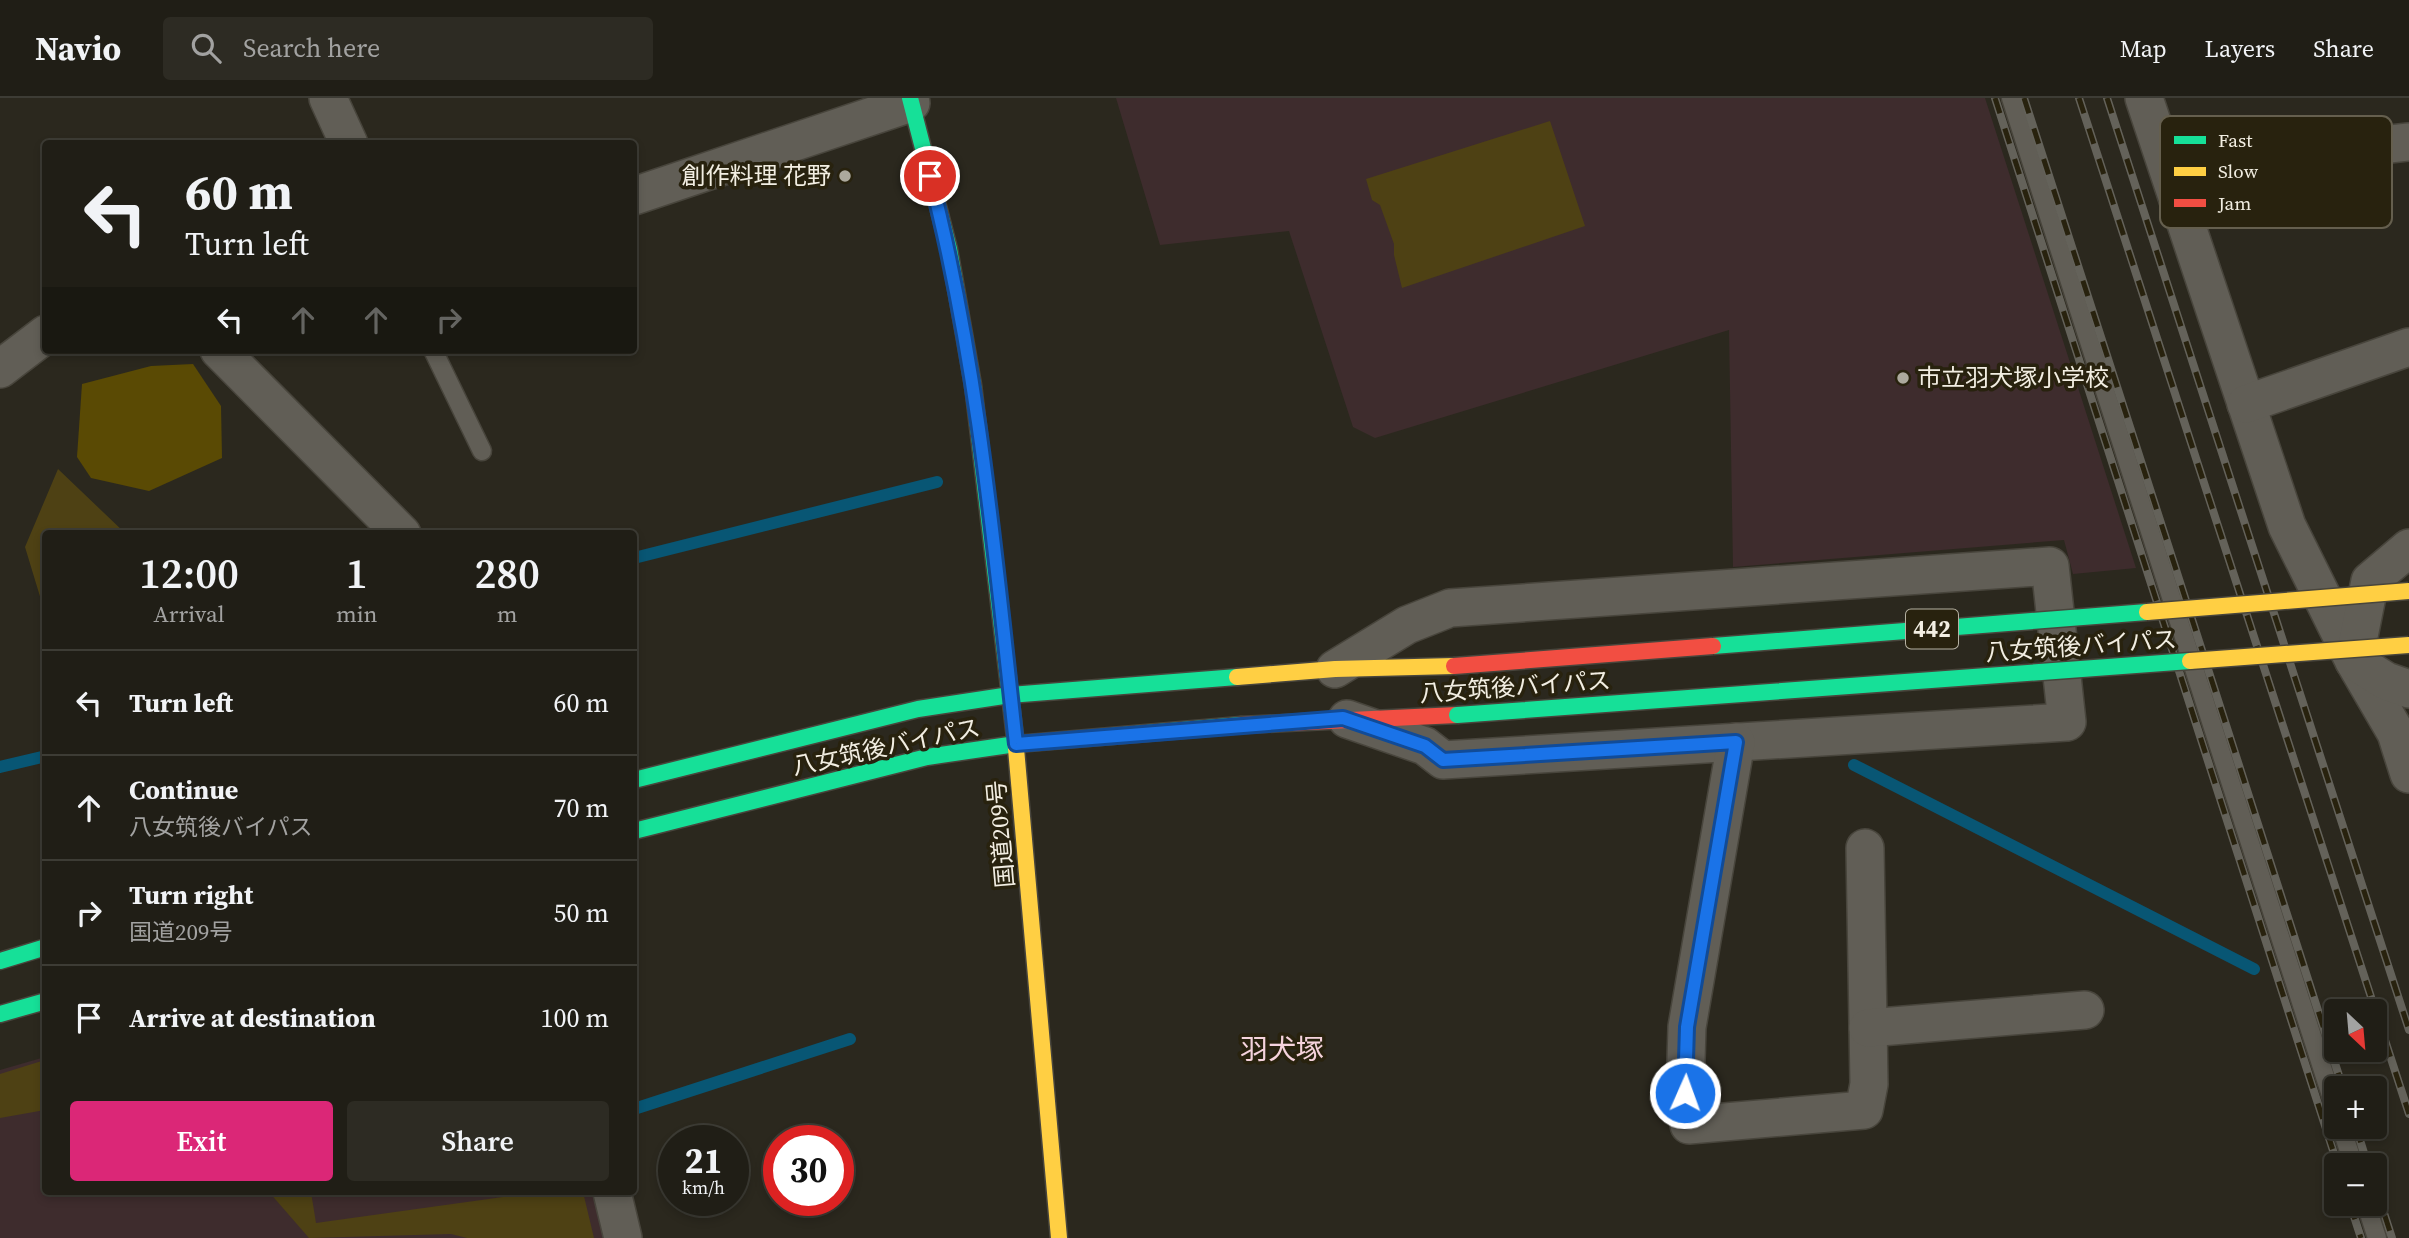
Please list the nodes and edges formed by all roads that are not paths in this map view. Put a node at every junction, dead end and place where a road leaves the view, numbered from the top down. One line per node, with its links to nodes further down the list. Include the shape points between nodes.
1 (328, 98): 5 (street)
2 (2011, 98): 37 (lane)
3 (2144, 98): 6 (street)
4 (911, 100): 7 (street); 23 (highway, 国道209号, via 949,249 973,385)
5 (347, 140)
6 (2160, 145)
7 (637, 195)
8 (2188, 228): 14 (street)
9 (42, 337): 13 (street)
10 (2409, 347): 14 (street)
11 (223, 354): 16 (street)
12 (435, 354): 15 (lane)
13 (0, 369)
14 (2246, 404): 20 (street, via 2287,526)
15 (482, 451)
16 (398, 530)
17 (2409, 548): 20 (street, via 2370,581)
18 (2409, 591): 21 (highway, 八女筑後バイパス / 442, bridge, via 1454,666)
19 (2409, 645): 24 (highway, 八女筑後バイパス / 442, bridge, via 1457,715)
20 (2354, 661): 22 (street); 27 (street, via 2396,733)
21 (1335, 670): 23 (highway, 八女筑後バイパス / 442); 25 (street, via 1407,625 1451,608 2050,566 2067,722)
22 (2409, 689)
23 (1010, 695): 26 (highway, 国道209号); 28 (highway, 八女筑後バイパス / 442, via 918,709)
24 (1343, 718): 25 (street, via 1425,746 1443,760); 26 (highway, 八女筑後バイパス / 442)
25 (1736, 742): 36 (street, via 1687,1027 1689,1125 1864,1110)
26 (1016, 744): 29 (highway, 八女筑後バイパス / 442, via 927,757); 41 (highway, 国道209号)
27 (2409, 774)
28 (637, 779)
29 (637, 830)
30 (1865, 848): 36 (street)
31 (42, 948): 32 (highway)
32 (0, 961)
33 (42, 1001): 35 (highway)
34 (2085, 1010): 36 (street)
35 (0, 1014)
36 (1868, 1028)
37 (2325, 1076)
38 (613, 1195): 40 (street)
39 (2370, 1216): 42 (lane)
40 (622, 1238)
41 (1059, 1238)
42 (2377, 1238)

